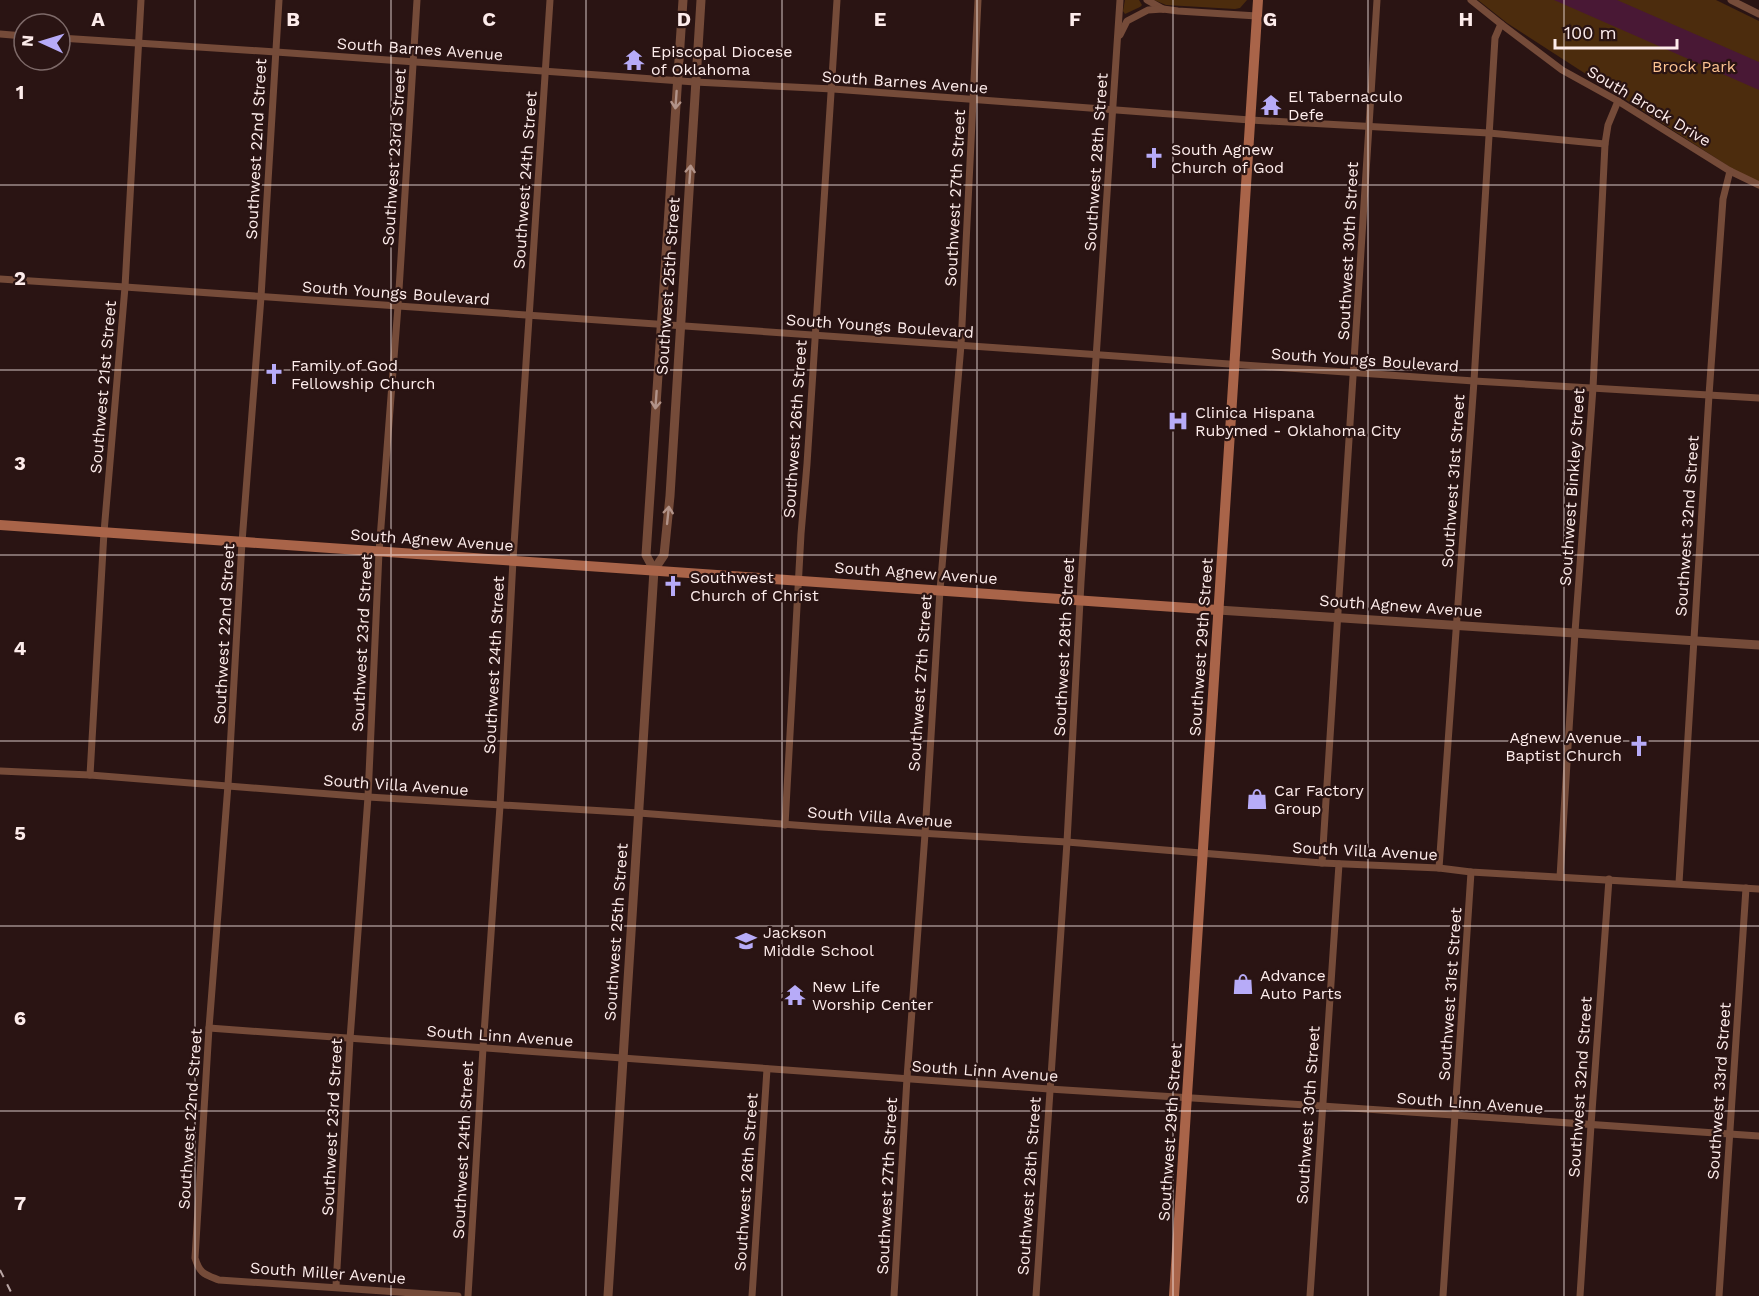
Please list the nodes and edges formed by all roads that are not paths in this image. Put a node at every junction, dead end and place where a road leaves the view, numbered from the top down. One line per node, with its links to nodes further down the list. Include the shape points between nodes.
1 (141, 0): 21 (street, Southwest 21st Street)
2 (279, 0): 22 (street, Southwest 22nd Street)
3 (417, 0): 23 (street, Southwest 23rd Street)
4 (550, 0): 24 (street, Southwest 24th Street)
5 (683, 0): 25 (street, Southwest 25th Street)
6 (701, 0): 26 (street, Southwest 25th Street)
7 (837, 0): 27 (street, Southwest 26th Street)
8 (978, 0): 28 (street, Southwest 27th Street)
9 (1120, 0): 19 (street, Southwest 28th Street)
10 (1147, 0): 15 (street)
11 (1258, 0): 17 (main road, Southwest 29th Street)
12 (1377, 0): 32 (street, Southwest 30th Street)
13 (1471, 0): 18 (street, South Brock Drive)
14 (1733, 1): 16 (street)
15 (1163, 9): 17 (street); 19 (street, via 1148,10 1127,21)
16 (1759, 14)
17 (1257, 16): 31 (main road, Southwest 29th Street)
18 (1501, 24): 29 (street, South Brock Drive, via 1562,70); 33 (street, Southwest 31st Street, via 1495,38)
19 (1118, 37): 30 (street, Southwest 28th Street)
20 (72, 39): 21 (street, South Barnes Avenue)
21 (138, 44): 22 (street, South Barnes Avenue); 38 (street, Southwest 21st Street)
22 (276, 52): 23 (street, South Barnes Avenue); 39 (street, Southwest 22nd Street)
23 (413, 62): 24 (street, South Barnes Avenue); 40 (street, Southwest 23rd Street)
24 (545, 72): 25 (street, South Barnes Avenue); 41 (street, Southwest 24th Street)
25 (677, 80): 26 (street, South Barnes Avenue); 42 (street, Southwest 25th Street, one-way to 42)
26 (695, 82): 27 (street, South Barnes Avenue); 43 (street, Southwest 25th Street, one-way to 26)
27 (833, 89): 28 (street, South Barnes Avenue); 44 (street, Southwest 26th Street)
28 (973, 100): 30 (street, South Barnes Avenue); 45 (street, Southwest 27th Street)
29 (1618, 101): 34 (street, Southwest Binkley Street); 35 (street, South Brock Drive)
30 (1113, 110): 31 (street, South Barnes Avenue); 46 (street, Southwest 28th Street)
31 (1250, 120): 32 (street, South Barnes Avenue); 47 (main road, Southwest 29th Street)
32 (1369, 127): 33 (street, South Barnes Avenue); 48 (street, Southwest 30th Street)
33 (1488, 134): 34 (street, South Barnes Avenue); 49 (street, Southwest 31st Street)
34 (1605, 144): 50 (street, Southwest Binkley Street)
35 (1730, 171): 36 (street, South Brock Drive); 51 (street, Southwest 32nd Street, via 1723,199)
36 (1759, 185)
37 (0, 279): 38 (street, South Youngs Boulevard)
38 (125, 287): 39 (street, South Youngs Boulevard); 54 (street, Southwest 21st Street)
39 (261, 297): 40 (street, South Youngs Boulevard); 55 (street, Southwest 22nd Street)
40 (398, 306): 41 (street, South Youngs Boulevard); 56 (street, Southwest 23rd Street)
41 (530, 316): 42 (street, South Youngs Boulevard); 57 (street, Southwest 24th Street)
42 (661, 324): 43 (street, South Youngs Boulevard); 58 (street, Southwest 25th Street, one-way to 58, via 646,555)
43 (680, 325): 44 (street, South Youngs Boulevard); 58 (street, Southwest 25th Street, one-way to 43, via 664,555)
44 (815, 335): 45 (street, South Youngs Boulevard); 59 (street, Southwest 26th Street)
45 (961, 345): 46 (street, South Youngs Boulevard); 60 (street, Southwest 27th Street)
46 (1096, 355): 47 (street, South Youngs Boulevard); 61 (street, Southwest 28th Street)
47 (1234, 365): 48 (street, South Youngs Boulevard); 62 (main road, Southwest 29th Street)
48 (1354, 373): 49 (street, South Youngs Boulevard); 63 (street, Southwest 30th Street)
49 (1474, 381): 50 (street, South Youngs Boulevard); 64 (street, Southwest 31st Street)
50 (1593, 388): 51 (street, South Youngs Boulevard); 65 (street, Southwest Binkley Street)
51 (1709, 395): 52 (street, South Youngs Boulevard); 66 (street, Southwest 32nd Street)
52 (1759, 398)
53 (0, 525): 54 (main road, South Agnew Avenue)
54 (104, 532): 55 (main road, South Agnew Avenue); 69 (street, Southwest 21st Street)
55 (242, 542): 56 (main road, South Agnew Avenue); 70 (street, Southwest 22nd Street)
56 (379, 552): 57 (main road, South Agnew Avenue); 71 (street, Southwest 23rd Street)
57 (513, 560): 58 (main road, South Agnew Avenue); 72 (street, Southwest 24th Street)
58 (654, 570): 59 (main road, South Agnew Avenue); 73 (street, Southwest 25th Street)
59 (799, 580): 60 (main road, South Agnew Avenue); 74 (street, Southwest 26th Street)
60 (940, 590): 61 (main road, South Agnew Avenue); 75 (street, Southwest 27th Street)
61 (1080, 600): 62 (main road, South Agnew Avenue); 76 (street, Southwest 28th Street)
62 (1218, 610): 63 (street, South Agnew Avenue); 77 (main road, Southwest 29th Street)
63 (1337, 617): 64 (street, South Agnew Avenue); 78 (street, Southwest 30th Street)
64 (1457, 625): 65 (street, South Agnew Avenue); 80 (street, Southwest 31st Street)
65 (1575, 632): 66 (street, South Agnew Avenue); 82 (street, Southwest Binkley Street)
66 (1693, 640): 67 (street, South Agnew Avenue); 84 (street, Southwest 32nd Street)
67 (1759, 645)
68 (0, 771): 69 (street, South Villa Avenue)
69 (90, 775): 70 (street, South Villa Avenue)
70 (228, 785): 71 (street, South Villa Avenue); 87 (street, Southwest 22nd Street)
71 (368, 797): 72 (street, South Villa Avenue); 88 (street, Southwest 23rd Street)
72 (500, 806): 73 (street, South Villa Avenue); 89 (street, Southwest 24th Street)
73 (639, 813): 74 (street, South Villa Avenue); 90 (street, Southwest 25th Street)
74 (785, 825): 75 (street, South Villa Avenue)
75 (925, 834): 76 (street, South Villa Avenue); 92 (street, Southwest 27th Street)
76 (1067, 842): 77 (street, South Villa Avenue); 93 (street, Southwest 28th Street)
77 (1202, 853): 78 (street, South Villa Avenue); 94 (main road, Southwest 29th Street)
78 (1322, 863): 79 (street, South Villa Avenue)
79 (1339, 864): 80 (street, South Villa Avenue); 95 (street, Southwest 30th Street)
80 (1439, 868): 81 (street, South Villa Avenue)
81 (1471, 872): 82 (street, South Villa Avenue); 96 (street, Southwest 31st Street)
82 (1560, 877): 83 (street, South Villa Avenue)
83 (1609, 879): 84 (street, South Villa Avenue); 97 (street, Southwest 32nd Street)
84 (1679, 883): 85 (street, South Villa Avenue)
85 (1746, 888): 86 (street, South Villa Avenue); 98 (street, Southwest 33rd Street)
86 (1759, 889)
87 (209, 1028): 88 (street, South Linn Avenue); 100 (street, Southwest 22nd Street, via 195,1244)
88 (350, 1039): 89 (street, South Linn Avenue); 101 (street, Southwest 23rd Street)
89 (483, 1048): 90 (street, South Linn Avenue); 103 (street, Southwest 24th Street)
90 (624, 1059): 91 (street, South Linn Avenue); 104 (street, Southwest 25th Street)
91 (767, 1070): 92 (street, South Linn Avenue); 105 (street, Southwest 26th Street)
92 (907, 1078): 93 (street, South Linn Avenue); 106 (street, Southwest 27th Street)
93 (1049, 1089): 94 (street, South Linn Avenue); 107 (street, Southwest 28th Street)
94 (1187, 1098): 95 (street, South Linn Avenue); 108 (main road, Southwest 29th Street)
95 (1322, 1106): 96 (street, South Linn Avenue); 109 (street, Southwest 30th Street)
96 (1455, 1115): 97 (street, South Linn Avenue); 110 (street, Southwest 31st Street)
97 (1591, 1125): 98 (street, South Linn Avenue); 111 (street, Southwest 32nd Street)
98 (1729, 1134): 99 (street, South Linn Avenue); 112 (street, Southwest 33rd Street)
99 (1759, 1136)
100 (199, 1270): 101 (street, South Miller Avenue, via 219,1280)
101 (336, 1286): 102 (street, South Miller Avenue)
102 (458, 1296)
103 (468, 1296)
104 (608, 1296)
105 (752, 1296)
106 (894, 1296)
107 (1036, 1296)
108 (1174, 1296)
109 (1310, 1296)
110 (1443, 1296)
111 (1580, 1296)
112 (1719, 1296)

